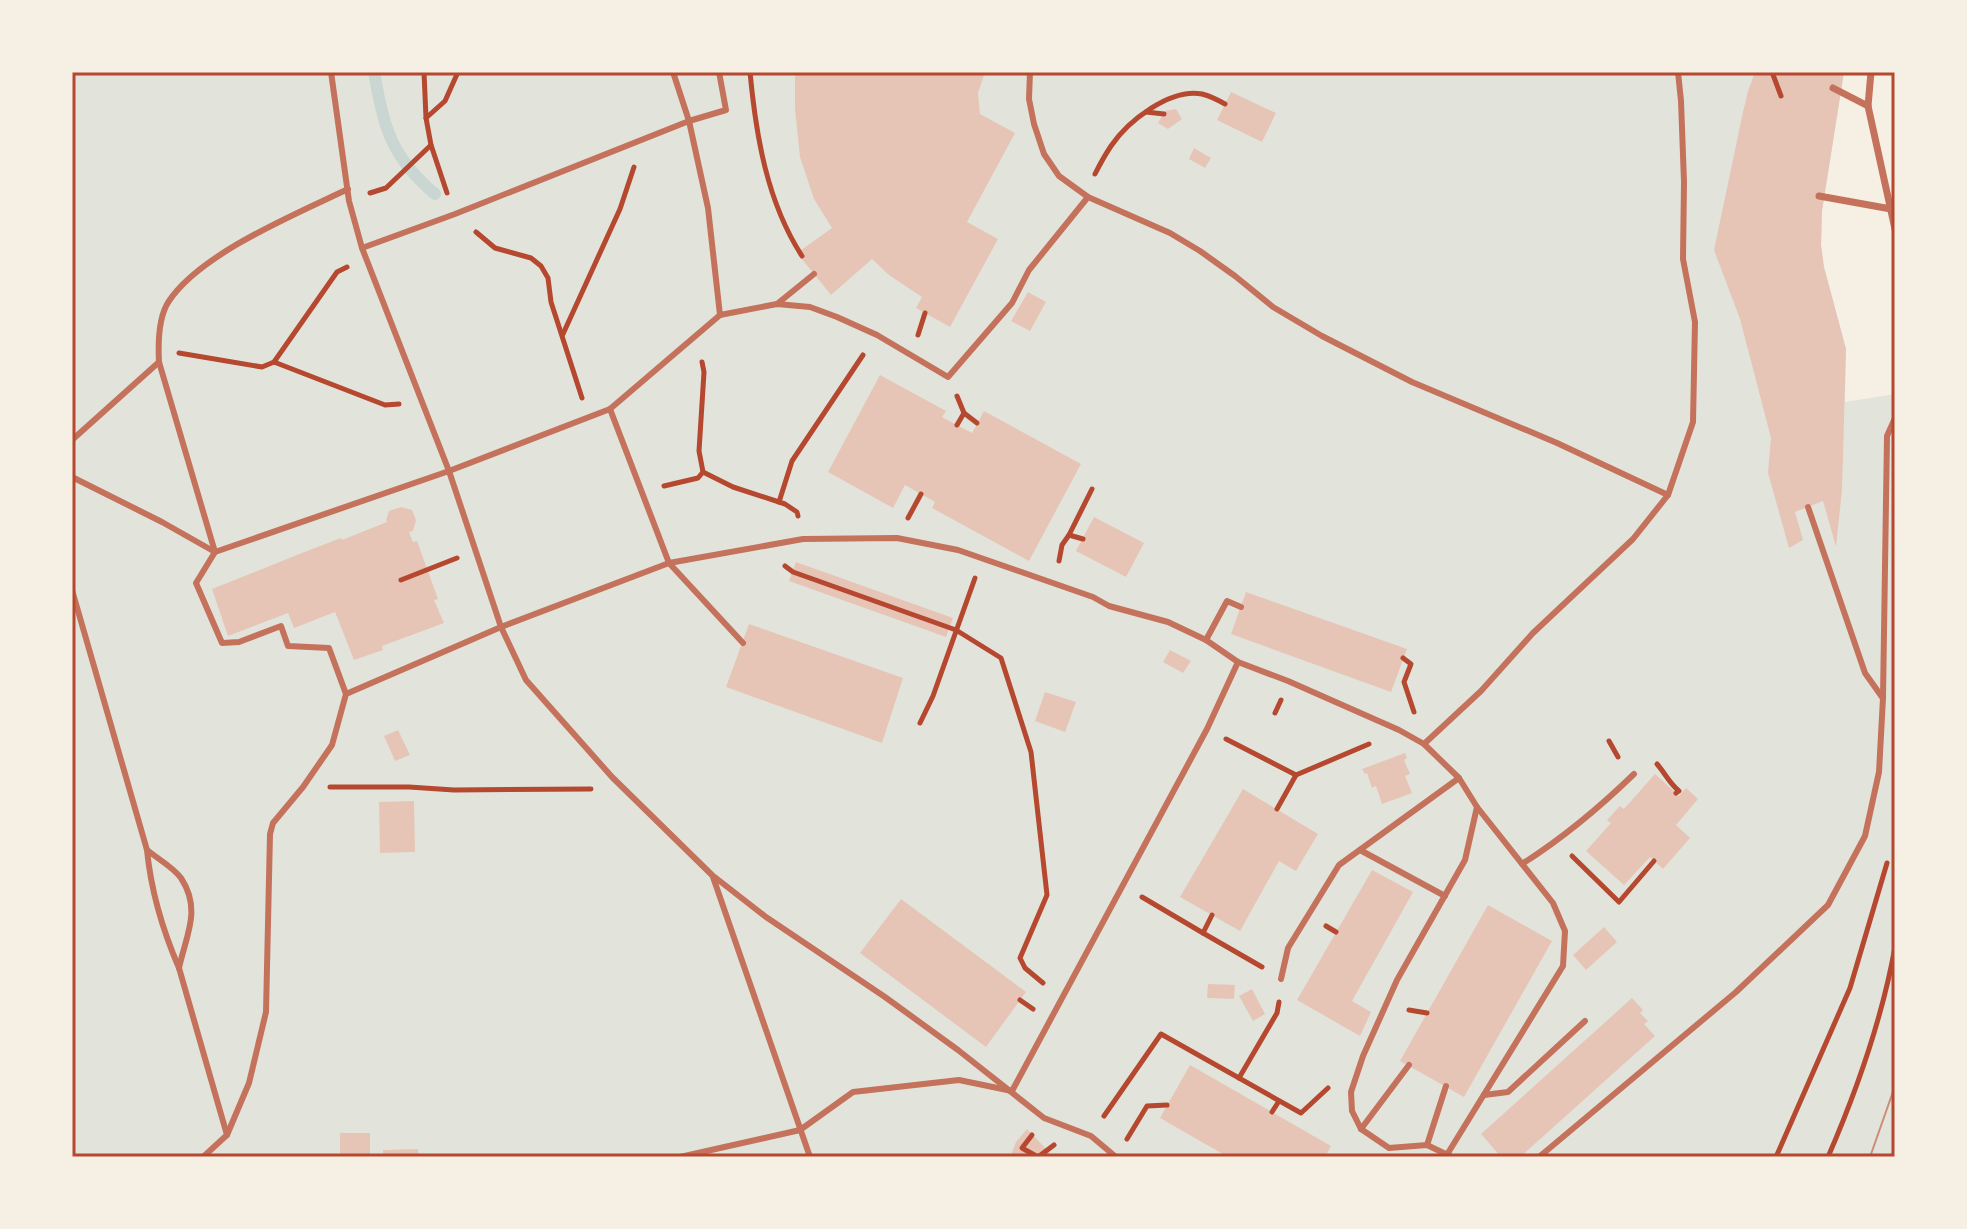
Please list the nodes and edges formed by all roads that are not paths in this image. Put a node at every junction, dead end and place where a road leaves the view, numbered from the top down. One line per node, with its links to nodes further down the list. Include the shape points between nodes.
1 (331, 72): 10 (lane)
2 (673, 72): 9 (lane)
3 (719, 72): 9 (lane, via 726,110)
4 (1030, 72): 12 (lane, via 1029,99 1044,154 1059,176)
5 (1678, 72): 25 (lane, via 1683,259 1695,322 1693,422)
6 (1871, 72): 8 (street)
7 (1833, 88): 8 (street)
8 (1868, 106): 13 (street)
9 (689, 121): 15 (lane); 18 (lane, via 708,208)
10 (348, 189): 15 (lane); 19 (lane, via 258,233 191,277 167,303 158,338)
11 (1819, 196): 13 (street)
12 (1088, 197): 17 (lane, via 1029,270 1012,303 948,377 837,317 810,307); 25 (lane, via 1170,233 1273,307 1335,343)
13 (1891, 209): 14 (street)
14 (1895, 229)
15 (362, 248): 23 (lane)
16 (814, 274): 17 (lane)
17 (777, 304): 18 (lane)
18 (720, 315): 20 (lane)
19 (159, 362): 22 (lane); 27 (lane)
20 (610, 409): 23 (lane); 28 (lane)
21 (1895, 418): 36 (lane, via 1887,436)
22 (72, 440)
23 (449, 471): 27 (lane); 31 (lane)
24 (72, 477): 27 (lane)
25 (1668, 495): 37 (lane, via 1633,539)
26 (1808, 507): 36 (lane, via 1865,673)
27 (215, 552): 35 (lane, via 196,583 222,643 281,626 288,646 329,648)
28 (669, 563): 31 (lane); 32 (lane, via 803,539 897,538 983,558); 33 (lane)
29 (72, 590): 41 (lane)
30 (1241, 607): 32 (lane, via 1227,601)
31 (501, 627): 35 (lane); 44 (lane, via 526,680 624,789)
32 (1206, 640): 34 (lane)
33 (743, 643)
34 (1238, 662): 37 (lane); 51 (lane)
35 (346, 694): 55 (lane, via 332,745 270,834 266,1012 249,1083)
36 (1883, 698): 64 (lane, via 1879,772 1865,836 1828,905 1736,992)
37 (1424, 744): 39 (lane)
38 (1634, 774): 43 (lane, via 1557,842)
39 (1459, 778): 40 (lane); 42 (lane)
40 (1477, 807): 43 (lane); 45 (lane, via 1465,860)
41 (147, 850): 46 (lane); 46 (lane, via 180,877 192,901)
42 (1360, 850): 45 (lane); 47 (lane, via 1339,865 1308,915 1288,948)
43 (1522, 864): 52 (lane, via 1553,903 1565,931 1563,966)
44 (712, 875): 51 (lane); 54 (lane)
45 (1445, 896): 53 (lane, via 1397,980 1363,1056 1351,1092)
46 (179, 968): 55 (lane)
47 (1281, 979)
48 (1585, 1021): 52 (lane, via 1508,1092)
49 (1409, 1065): 53 (lane)
50 (1446, 1086): 56 (lane)
51 (1012, 1091): 54 (lane, via 959,1080 853,1092); 62 (lane, via 1044,1118 1091,1136)
52 (1484, 1095): 58 (lane)
53 (1361, 1129): 57 (lane)
54 (800, 1130): 60 (lane); 61 (lane)
55 (227, 1135): 59 (lane)
56 (1427, 1145): 57 (lane); 58 (lane)
57 (1389, 1148): 63 (lane)
58 (1450, 1155)
59 (203, 1157)
60 (680, 1157)
61 (810, 1157)
62 (1116, 1157)
63 (1388, 1157)
64 (1539, 1157)

